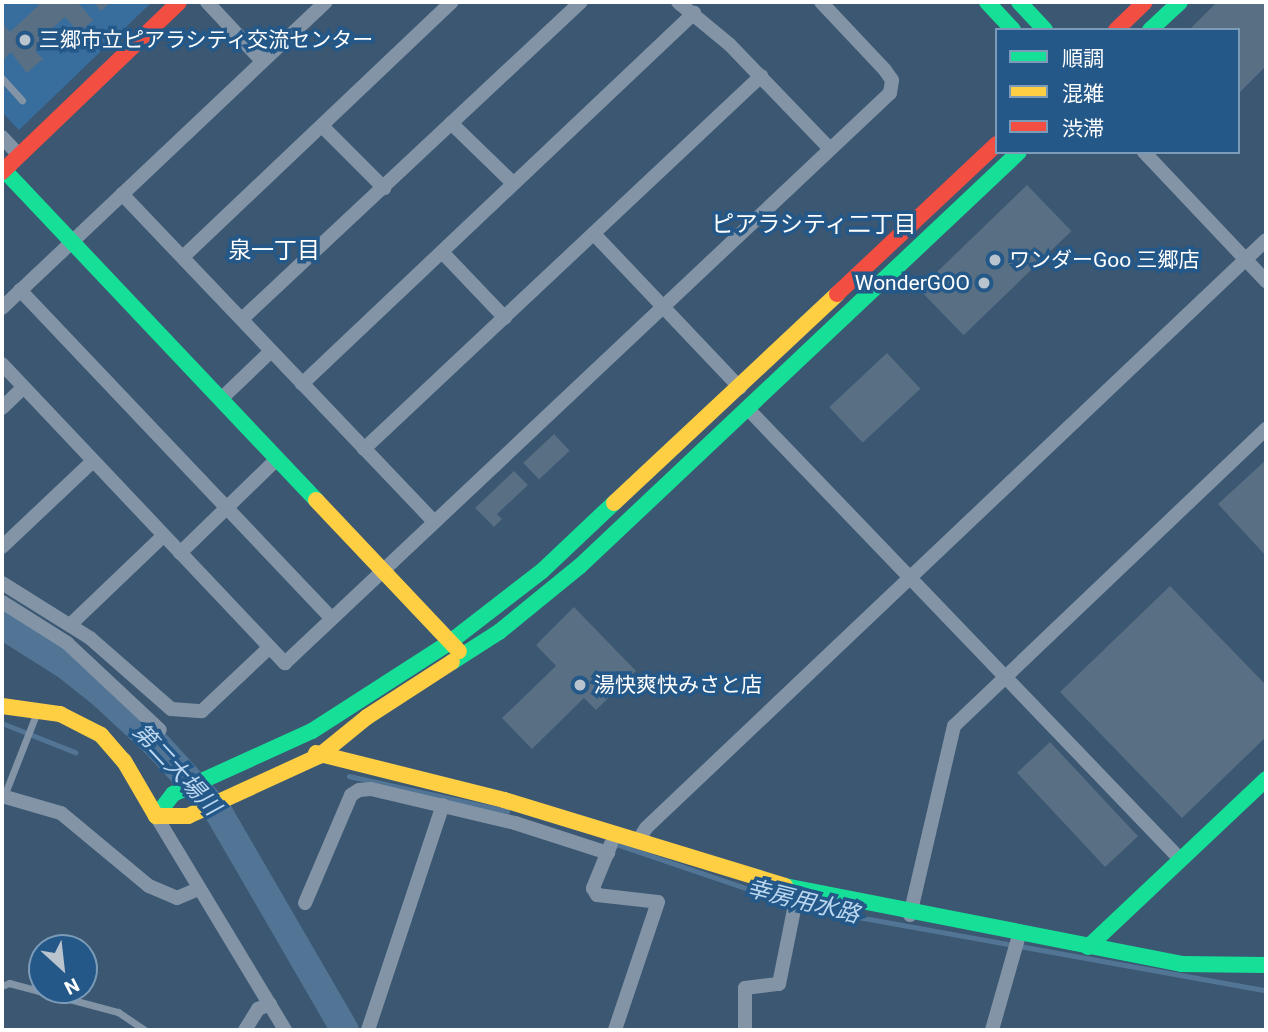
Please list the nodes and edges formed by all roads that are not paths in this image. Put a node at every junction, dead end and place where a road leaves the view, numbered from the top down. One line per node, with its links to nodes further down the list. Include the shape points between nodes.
1 (179, 2): 28 (street)
2 (207, 2): 17 (street)
3 (326, 2): 17 (street)
4 (452, 2): 22 (street)
5 (581, 2): 21 (street)
6 (678, 2): 12 (street)
7 (821, 2): 25 (street, via 892,80 890,93)
8 (986, 2): 13 (street)
9 (1019, 2): 14 (street)
10 (1145, 2): 15 (street)
11 (1180, 2): 16 (street)
12 (694, 13): 18 (street); 30 (street)
13 (1011, 28)
14 (1043, 28)
15 (1118, 28)
16 (1152, 28)
17 (262, 61): 32 (street)
18 (761, 76): 25 (street); 33 (street)
19 (2, 78): 20 (lane)
20 (22, 100)
21 (452, 123): 30 (street); 31 (street)
22 (322, 126): 31 (street); 37 (street)
23 (2, 136): 28 (street)
24 (995, 146): 49 (street)
25 (830, 149): 41 (street)
26 (1017, 154): 52 (street)
27 (1146, 154): 38 (street)
28 (19, 155): 29 (street)
29 (3, 171): 35 (street)
30 (513, 183): 36 (street)
31 (383, 188): 43 (street)
32 (122, 194): 35 (street); 37 (street)
33 (594, 234): 41 (street); 44 (street)
34 (1266, 240): 38 (street)
35 (72, 242): 40 (street); 50 (street)
36 (442, 252): 44 (street); 47 (street)
37 (184, 256): 43 (street)
38 (1246, 260): 39 (street); 63 (street)
39 (1266, 281)
40 (20, 290): 42 (street); 57 (street)
41 (663, 307): 49 (street); 58 (street)
42 (2, 308)
43 (242, 318): 45 (street)
44 (505, 318): 54 (street)
45 (271, 351): 47 (street); 50 (street)
46 (2, 364): 48 (street)
47 (302, 384): 54 (street)
48 (23, 388): 51 (street); 56 (street)
49 (740, 388): 68 (street, via 542,571)
50 (221, 399): 55 (street)
51 (2, 408)
52 (748, 409): 63 (street); 70 (street, via 580,566)
53 (1266, 429): 71 (street)
54 (365, 449): 58 (street)
55 (277, 459): 57 (street); 62 (street)
56 (93, 461): 59 (street); 60 (street)
57 (227, 507): 61 (street); 66 (street)
58 (434, 522): 62 (street)
59 (163, 536): 61 (street); 67 (street)
60 (2, 547)
61 (180, 553): 69 (street)
62 (383, 571): 66 (street); 68 (street)
63 (909, 579): 71 (street); 82 (street, via 646,828)
64 (2, 583): 67 (street)
65 (2, 602): 74 (street, via 67,643)
66 (332, 618): 69 (street, via 285,663)
67 (71, 624): 69 (street, via 171,709 197,714)
68 (450, 642): 70 (street); 75 (street)
69 (270, 647)
70 (465, 657): 76 (street, via 367,717)
71 (1003, 679): 84 (street); 88 (street, via 954,726)
72 (2, 706): 73 (street)
73 (35, 719): 78 (lane); 80 (street, via 60,714 101,735 136,779)
74 (160, 730)
75 (301, 737): 76 (street); 80 (street, via 173,794)
76 (319, 756): 80 (street, via 188,816); 81 (street, via 504,800)
77 (1266, 779): 84 (street)
78 (3, 796): 85 (street, via 61,813 149,886 177,898)
79 (443, 805): 83 (street); 87 (street, via 371,789 351,795); 97 (street)
80 (156, 816): 85 (street)
81 (616, 834): 82 (street); 83 (street)
82 (638, 841): 86 (street)
83 (608, 853): 98 (street, via 593,888 597,895 658,902)
84 (1181, 860): 90 (street)
85 (198, 889): 93 (street)
86 (798, 891): 88 (street); 99 (street, via 779,984 745,988)
87 (305, 903)
88 (910, 915): 89 (street)
89 (1019, 935): 90 (street); 100 (street)
90 (1088, 947): 91 (street, via 1181,964)
91 (1266, 965)
92 (2, 986): 94 (lane, via 9,983 118,1012)
93 (270, 1004): 95 (street, via 258,1009); 96 (street)
94 (145, 1030)
95 (245, 1030)
96 (285, 1030)
97 (368, 1030)
98 (615, 1030)
99 (745, 1030)
100 (992, 1030)

